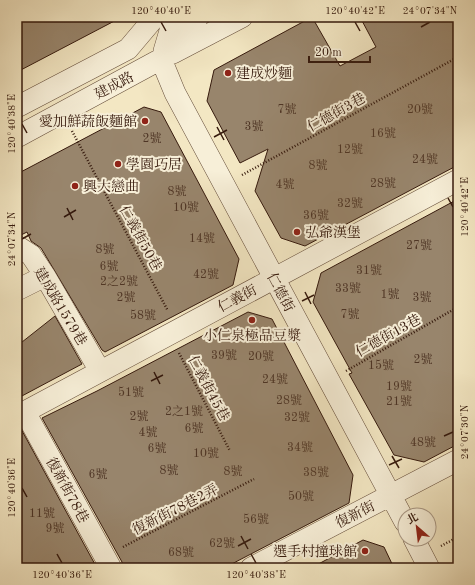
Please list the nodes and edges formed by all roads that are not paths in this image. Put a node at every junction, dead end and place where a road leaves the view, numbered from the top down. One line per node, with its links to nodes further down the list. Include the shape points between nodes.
1 (155, 17): 6 (street, 建成路, via 128,48)
2 (174, 17): 5 (street)
3 (198, 17): 5 (street, 建成路)
4 (242, 17): 5 (street)
5 (161, 59): 7 (street, 建成路); 11 (street, 仁德街, via 174,93)
6 (17, 107)
7 (17, 137)
8 (458, 180): 11 (street, 仁義街)
9 (17, 246): 10 (street, 建成路1579巷, via 31,255)
10 (45, 276): 12 (street); 13 (street, 建成路1579巷)
11 (274, 278): 13 (street, 仁義街); 16 (street, 仁德街)
12 (17, 290)
13 (100, 371): 14 (street, 仁義街)
14 (21, 414): 19 (street, 復新街78巷)
15 (458, 460): 16 (street, 復新街)
16 (391, 496): 17 (street, 仁德街); 20 (street, 復新街)
17 (397, 507)
18 (418, 547): 21 (street)
19 (108, 562)
20 (251, 568)
21 (429, 568)

